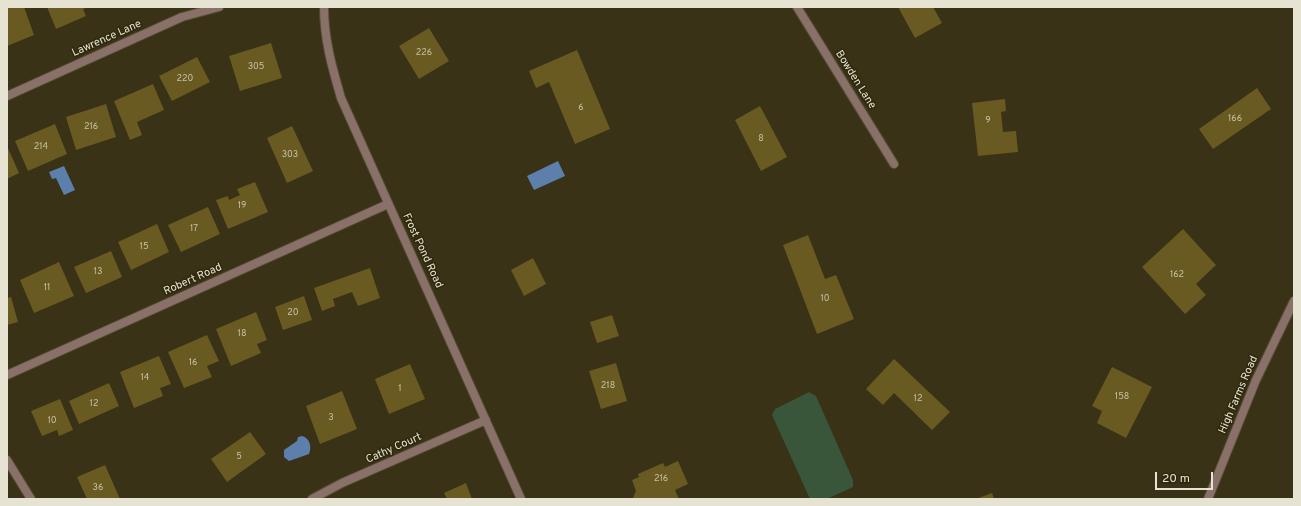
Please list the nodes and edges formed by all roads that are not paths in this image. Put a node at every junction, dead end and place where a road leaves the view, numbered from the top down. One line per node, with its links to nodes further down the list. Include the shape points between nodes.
1 (219, 7): 4 (street, Lawrence Lane, via 182,18)
2 (324, 7): 6 (street, Frost Pond Road, via 328,57 341,98)
3 (797, 7): 5 (street, Bowden Lane)
4 (7, 96)
5 (894, 164)
6 (388, 204): 8 (street, Robert Road); 9 (street, Frost Pond Road)
7 (1294, 302): 14 (street, High Farms Road, via 1256,380)
8 (7, 375)
9 (486, 420): 12 (street, Cathy Court, via 342,483); 13 (street, Frost Pond Road)
10 (7, 460): 11 (street)
11 (31, 499)
12 (312, 499)
13 (522, 499)
14 (1208, 499)

